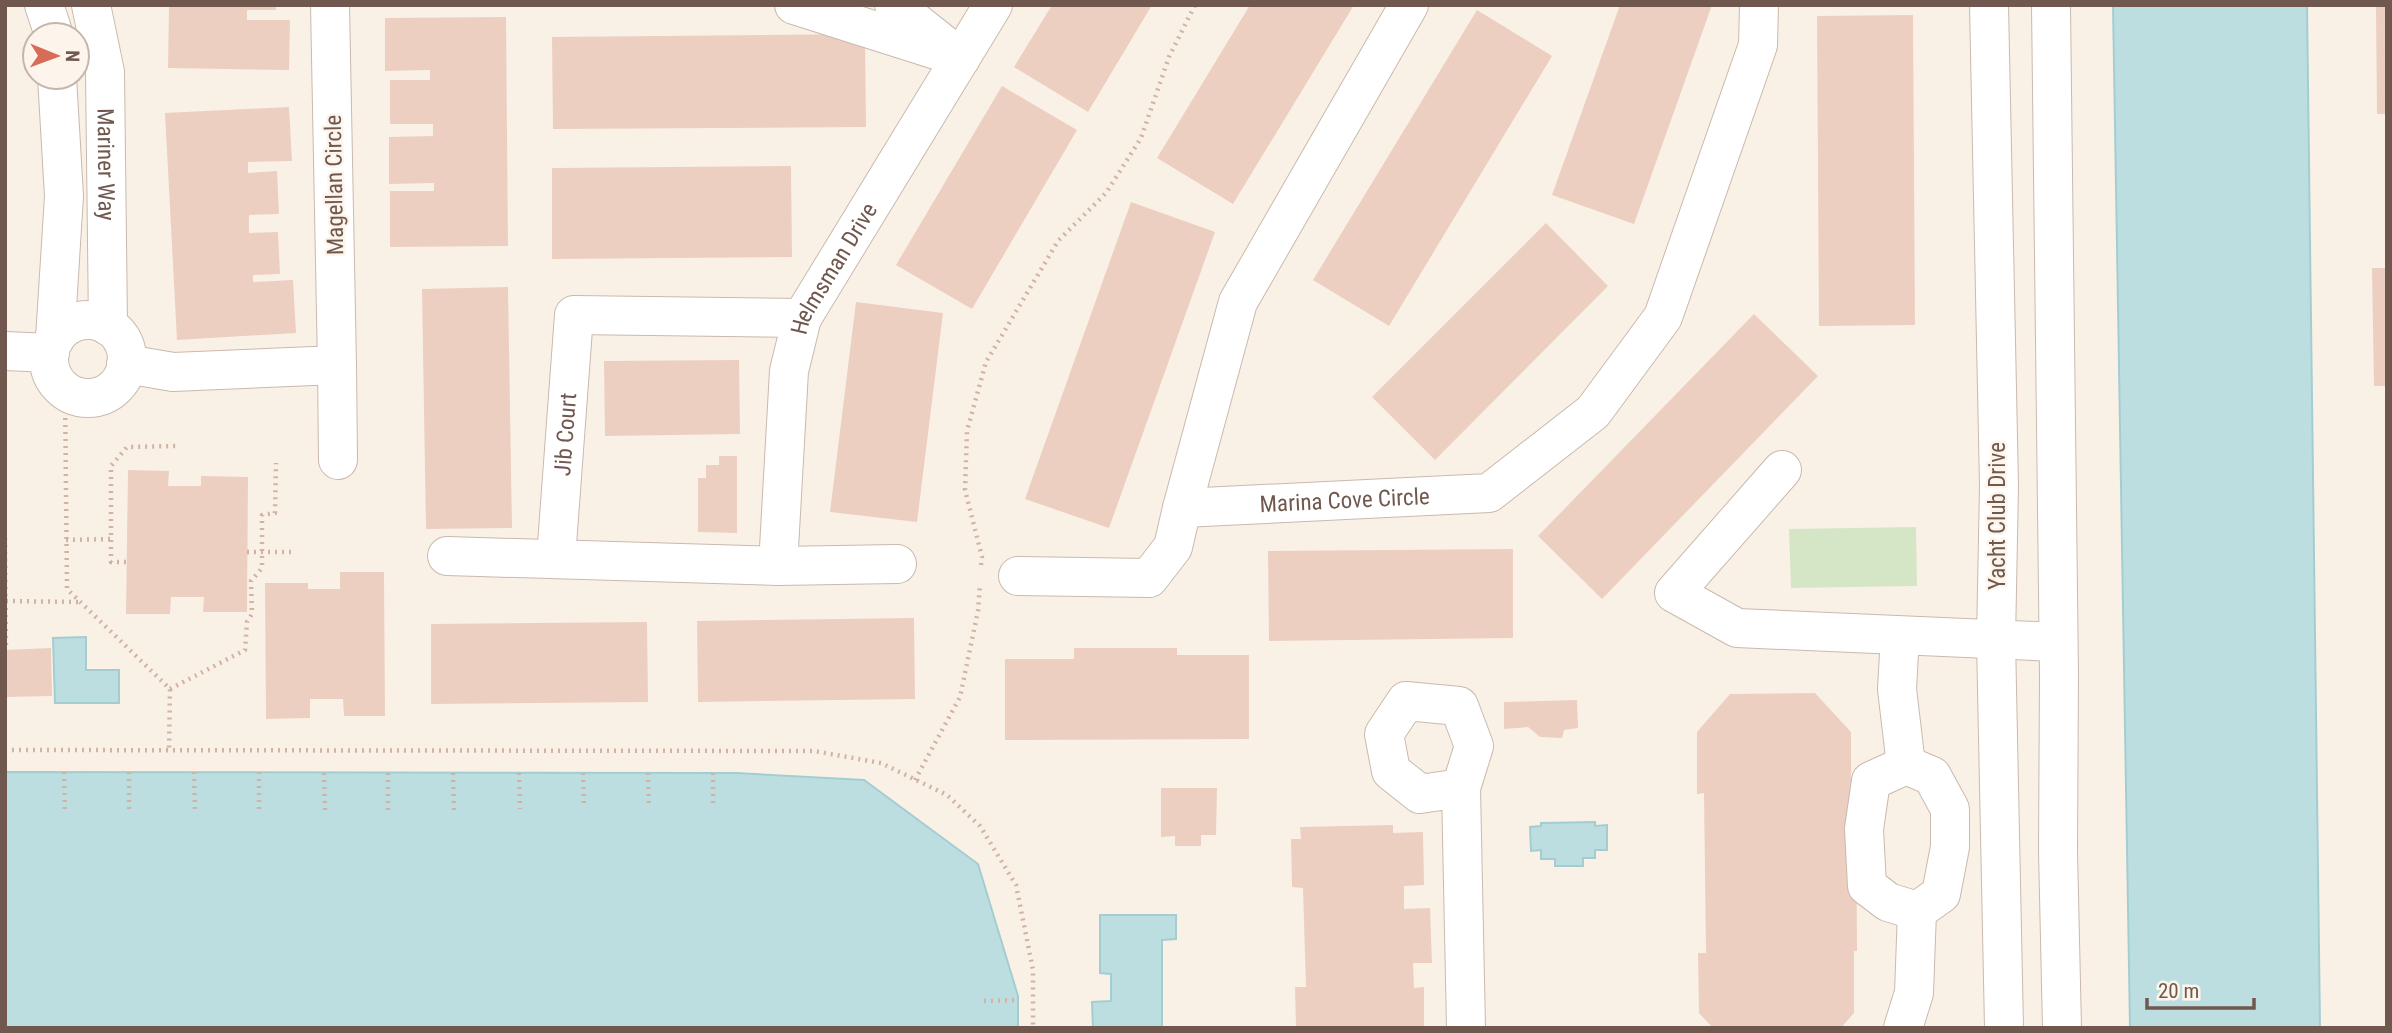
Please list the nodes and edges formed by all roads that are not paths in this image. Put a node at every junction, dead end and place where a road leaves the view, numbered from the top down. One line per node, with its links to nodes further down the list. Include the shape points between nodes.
1 (91, 5): 13 (street, Mariner Way, via 105,72)
2 (330, 5): 17 (street, Magellan Circle)
3 (794, 5): 10 (street)
4 (894, 5): 10 (street)
5 (993, 5): 10 (street, Helmsman Drive)
6 (1409, 5): 20 (street, via 1238,302)
7 (1759, 5): 20 (street, Marina Cove Circle, via 1758,45 1663,317 1593,412 1489,493)
8 (1989, 5): 27 (street, Yacht Club Drive, via 1998,486)
9 (2051, 5): 28 (street)
10 (961, 58): 12 (street, Helmsman Drive)
11 (58, 91): 14 (street, Mariner Way, via 64,196)
12 (802, 318): 22 (street, Jib Court, via 575,315); 24 (street, Helmsman Drive, via 789,371)
13 (108, 326): 14 (street, via 94,320 79,321 65,328); 16 (street, via 120,335)
14 (52, 346): 15 (street); 16 (street, via 51,369 57,382 83,398 112,391)
15 (5, 351)
16 (126, 364): 17 (street, via 173,372)
17 (337, 365): 18 (street, Magellan Circle)
18 (338, 460)
19 (1782, 470): 26 (street, via 1674,593 1737,628)
20 (1181, 508): 25 (street, via 1172,547 1149,578)
21 (447, 556): 22 (street)
22 (556, 558): 24 (street)
23 (897, 564): 24 (street)
24 (778, 566)
25 (1018, 576)
26 (1900, 636): 27 (street); 29 (street, via 1897,689)
27 (1996, 640): 28 (street); 34 (street, Yacht Club Drive)
28 (2058, 642): 35 (street)
29 (1906, 765): 31 (street, via 1932,776 1950,809 1950,847 1941,894); 31 (street, via 1871,781 1864,829 1867,886 1888,902)
30 (1461, 788): 32 (street)
31 (1917, 911): 33 (street, via 1914,993)
32 (1466, 1028)
33 (1903, 1028)
34 (2004, 1028)
35 (2062, 1028)

